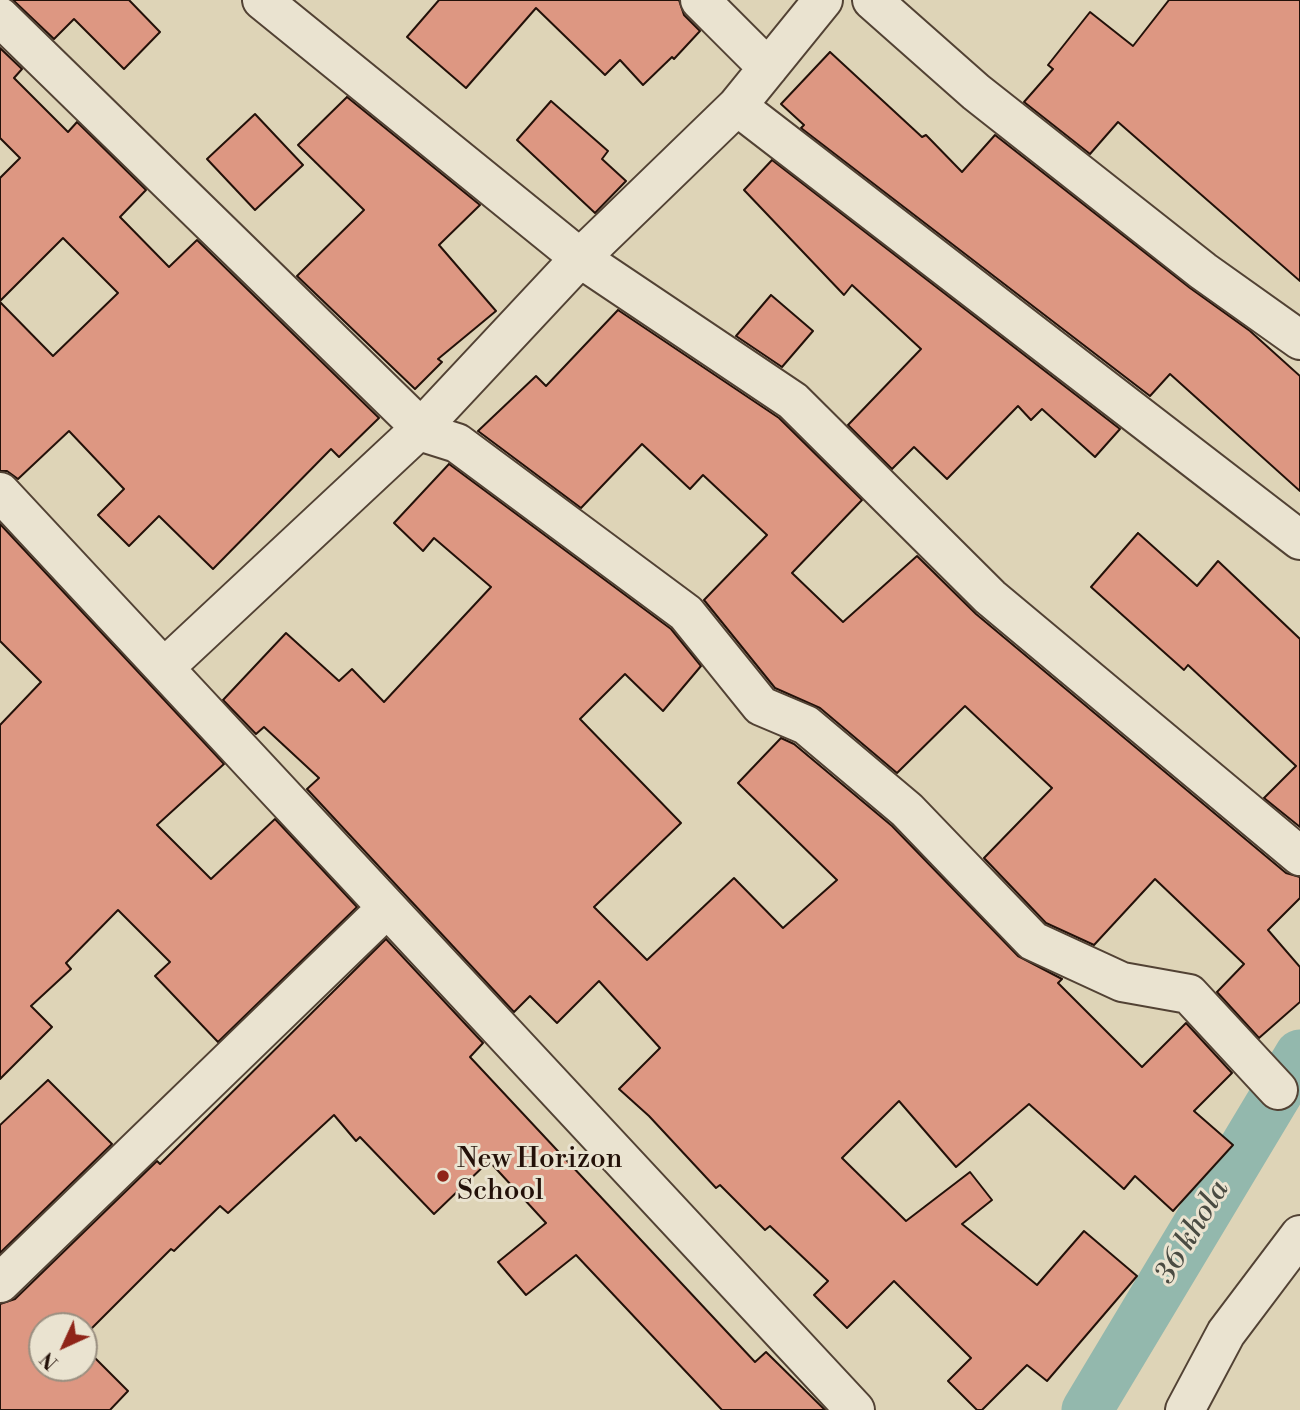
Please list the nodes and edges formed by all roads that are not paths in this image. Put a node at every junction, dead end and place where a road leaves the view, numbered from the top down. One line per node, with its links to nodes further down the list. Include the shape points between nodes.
1 (262, 0): 8 (street)
2 (700, 0): 6 (street)
3 (823, 0): 6 (street)
4 (872, 0): 9 (street, via 976,92 1203,271)
5 (0, 18): 10 (street)
6 (768, 68): 7 (street)
7 (737, 106): 8 (street); 12 (street)
8 (580, 258): 10 (street); 14 (street, via 793,401 990,597)
9 (1300, 340)
10 (420, 430): 13 (street); 16 (street, via 457,443 686,613 761,706 806,725 907,810 1033,941 1122,982 1189,994)
11 (0, 492): 13 (street)
12 (1300, 540)
13 (164, 668): 15 (street)
14 (1300, 856)
15 (387, 908): 18 (street); 19 (street)
16 (1278, 1090)
17 (1300, 1235): 20 (street, via 1226,1333)
18 (0, 1283)
19 (855, 1410)
20 (1185, 1410)

